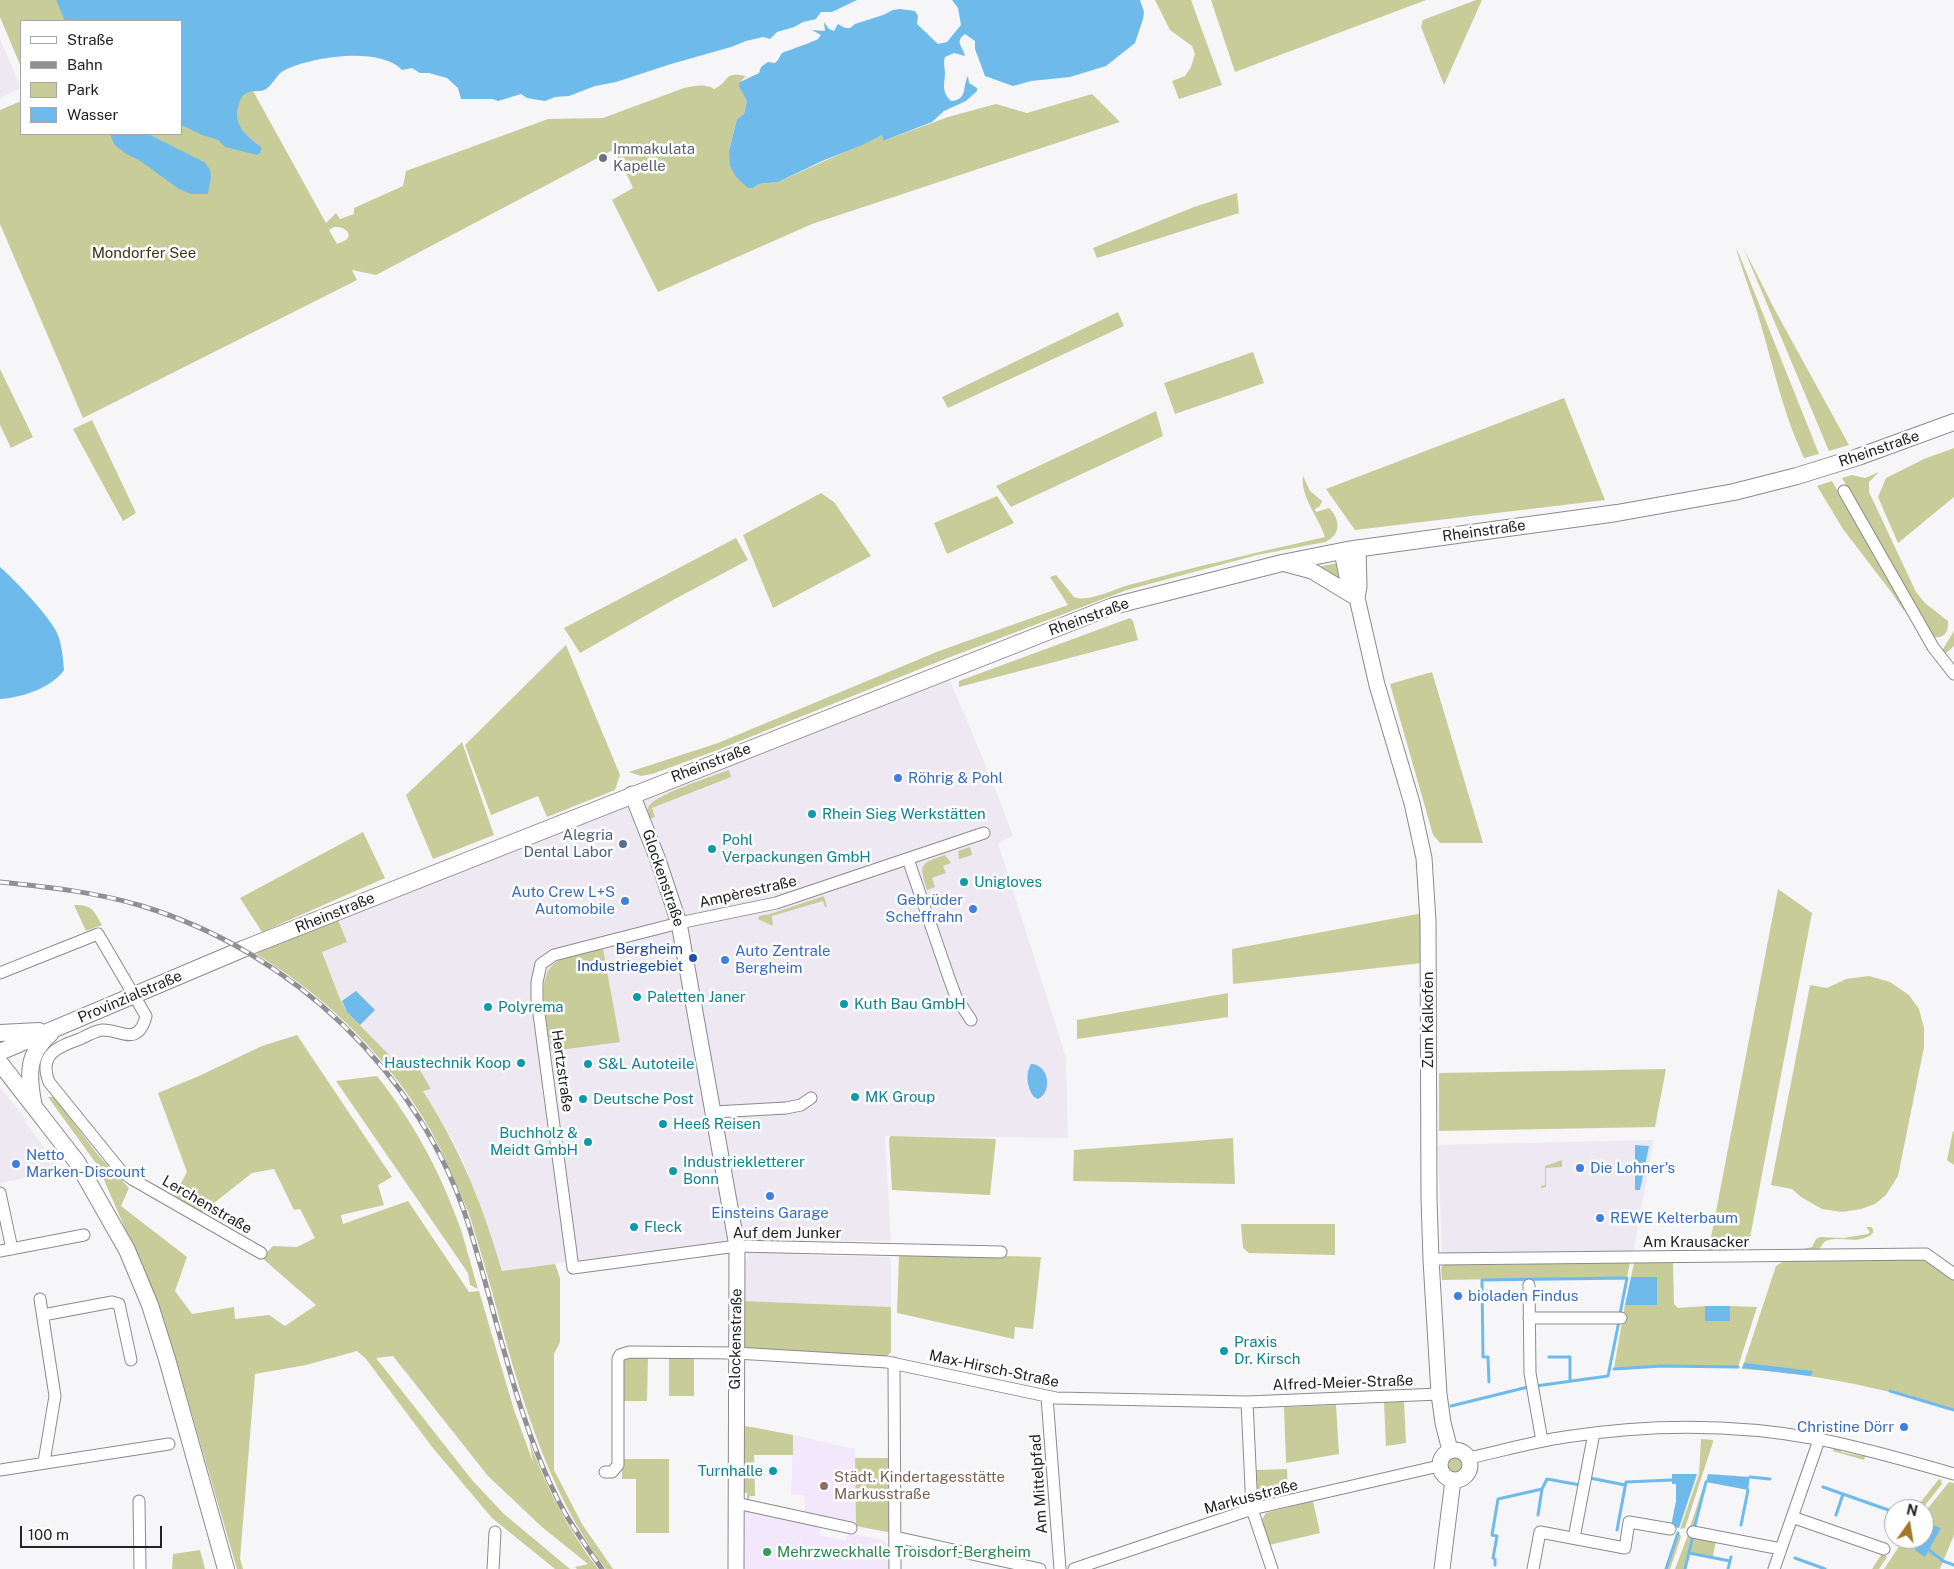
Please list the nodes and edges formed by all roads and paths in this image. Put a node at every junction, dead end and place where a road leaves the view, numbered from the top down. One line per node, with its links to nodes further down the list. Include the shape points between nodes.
1 (1954, 422): 3 (main road, Rheinstraße, via 1849,460 1734,492 1617,513)
2 (1844, 492): 6 (street, via 1933,647)
3 (1350, 550): 4 (main road, Rheinstraße); 5 (street, Zum Kalkofen, via 1359,586)
4 (1282, 563): 5 (street, via 1312,571); 7 (main road, Rheinstraße, via 1113,606)
5 (1357, 598): 29 (street, Zum Kalkofen, via 1377,685 1420,832 1425,865)
6 (1954, 674)
7 (632, 794): 10 (street, Glockenstraße); 11 (main road, Rheinstraße)
8 (984, 833): 9 (street, Ampèrestraße)
9 (908, 859): 10 (street, Ampèrestraße, via 776,903); 14 (street, via 948,978)
10 (680, 923): 21 (street, Glockenstraße); 30 (street, Hertzstraße, via 554,955 539,969 537,999)
11 (261, 942): 13 (main road, Provinzialstraße)
12 (0, 973): 13 (street, via 98,934)
13 (134, 995): 15 (main road, Provinzialstraße); 28 (street, Lerchenstraße, via 146,1016 139,1031 125,1035 102,1030 63,1045 48,1059 49,1082 126,1175)
14 (971, 1020)
15 (56, 1029): 16 (main road); 17 (main road, Provinzialstraße); 20 (main road, via 43,1040 30,1064)
16 (0, 1033)
17 (0, 1052)
18 (0, 1063): 20 (main road)
19 (811, 1098): 21 (street, via 801,1105 786,1108)
20 (33, 1104): 68 (main road, via 77,1162 115,1227 141,1282 167,1359)
21 (714, 1112): 24 (street, Glockenstraße)
22 (0, 1193): 25 (street)
23 (84, 1235): 25 (street)
24 (737, 1246): 27 (street, Auf dem Junker); 30 (street, Auf dem Junker); 37 (street, Glockenstraße)
25 (12, 1249): 26 (street)
26 (0, 1251)
27 (1001, 1252)
28 (261, 1253)
29 (1431, 1260): 31 (street, Am Krausacker, via 1926,1254); 40 (street, Zum Kalkofen)
30 (574, 1268)
31 (1954, 1274)
32 (1529, 1285): 35 (street)
33 (40, 1299): 34 (street)
34 (43, 1315): 38 (street, via 112,1302 119,1304); 49 (street, via 55,1396)
35 (1529, 1318): 36 (street); 45 (street, via 1530,1373)
36 (1621, 1318)
37 (736, 1353): 39 (street, Max-Hirsch-Straße); 52 (street, Max-Hirsch-Straße, via 629,1352 620,1355 618,1464 612,1472); 56 (street, Glockenstraße)
38 (131, 1360)
39 (894, 1364): 41 (street, Max-Hirsch-Straße); 63 (street)
40 (1439, 1394): 42 (street, Alfred-Meier-Straße); 47 (street, Zum Kalkofen)
41 (1047, 1397): 42 (street, Max-Hirsch-Straße); 73 (street, Am Mittelpfad)
42 (1247, 1402): 57 (street)
43 (1594, 1433): 44 (street, via 1665,1428 1720,1429); 45 (street); 64 (street)
44 (1819, 1440): 53 (street); 58 (street)
45 (1542, 1441): 48 (street)
46 (168, 1444): 49 (street)
47 (1450, 1450): 48 (street, via 1461,1451); 50 (street, via 1442,1456)
48 (1469, 1458): 54 (street, via 1467,1474)
49 (44, 1462): 51 (street)
50 (1439, 1466): 54 (street, via 1443,1476); 57 (street, Markusstraße)
51 (0, 1470)
52 (605, 1472)
53 (1953, 1474)
54 (1453, 1480): 76 (street)
55 (139, 1501): 67 (street)
56 (736, 1503): 59 (street); 70 (street, Glockenstraße)
57 (1252, 1509): 74 (street, Markusstraße); 75 (street)
58 (1792, 1517): 65 (street); 66 (street)
59 (851, 1528)
60 (1670, 1529): 64 (street, via 1629,1522 1625,1548)
61 (495, 1532): 69 (street)
62 (1693, 1532): 65 (street)
63 (895, 1537): 71 (street); 72 (street)
64 (1574, 1538): 77 (street, via 1540,1532)
65 (1781, 1550): 78 (street)
66 (1884, 1550)
67 (140, 1569)
68 (226, 1569)
69 (493, 1569)
70 (736, 1569)
71 (895, 1569)
72 (1040, 1569)
73 (1060, 1569)
74 (1074, 1569)
75 (1272, 1569)
76 (1442, 1569)
77 (1533, 1569)
78 (1774, 1569)

